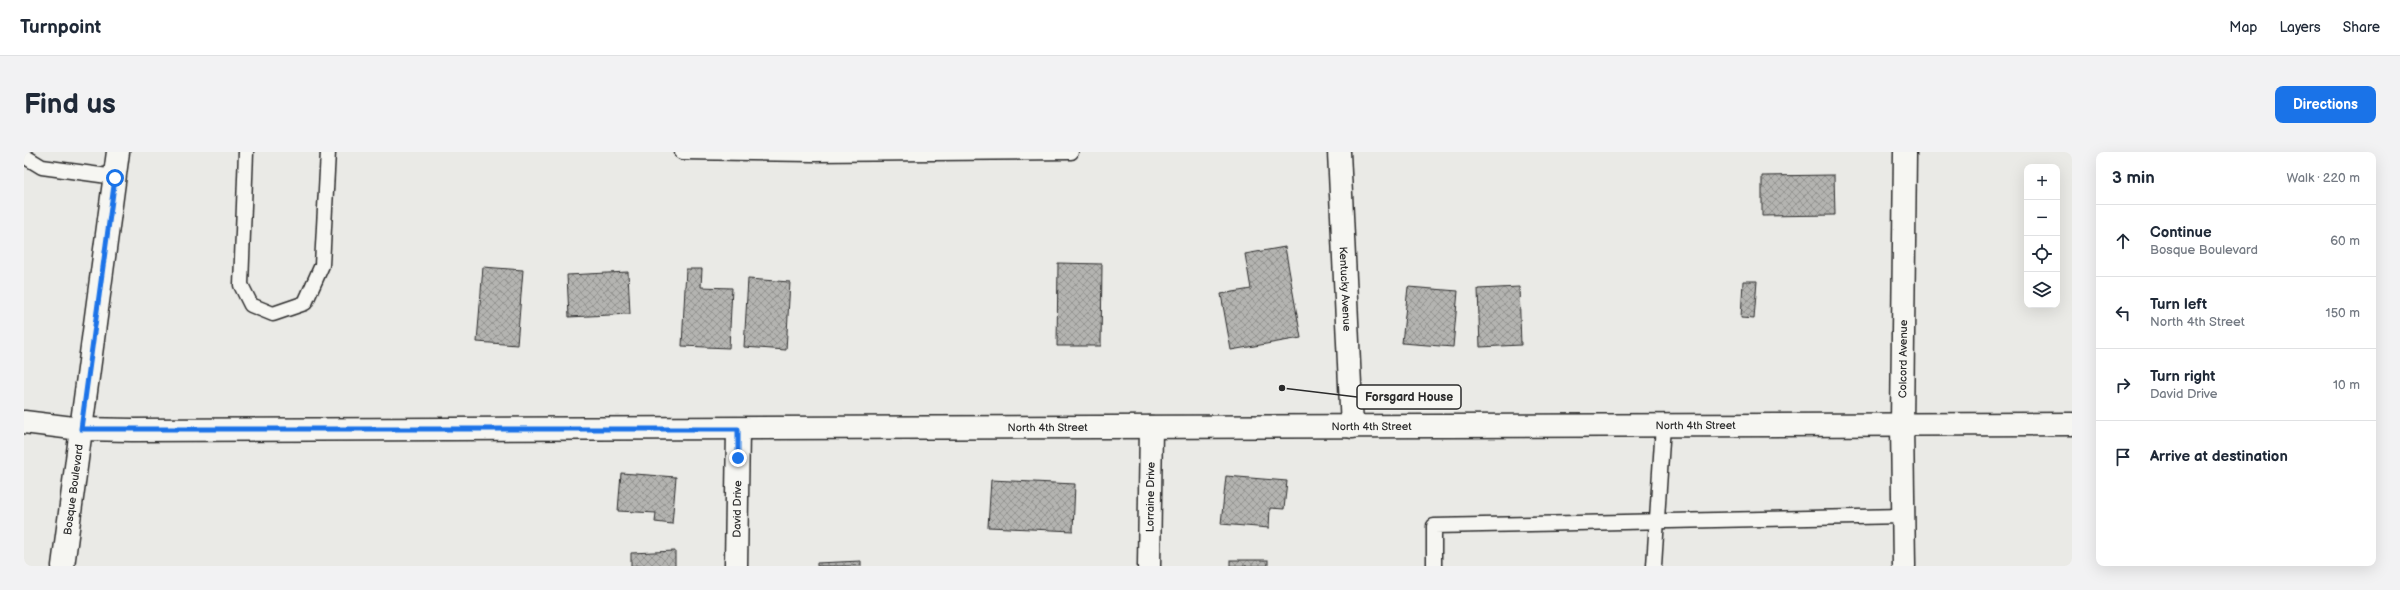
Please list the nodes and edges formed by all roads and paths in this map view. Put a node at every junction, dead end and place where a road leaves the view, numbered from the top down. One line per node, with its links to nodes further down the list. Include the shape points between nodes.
1 (118, 152): 9 (main road, Bosque Boulevard)
2 (246, 152): 3 (lane, via 241,285 251,305 273,314 305,303 322,265)
3 (328, 152)
4 (682, 152): 5 (lane)
5 (1071, 152)
6 (1339, 152): 15 (main road, Kentucky Avenue)
7 (1905, 152): 12 (main road, Colcord Avenue)
8 (24, 156): 9 (lane, via 42,167)
9 (115, 178): 16 (main road, Bosque Boulevard)
10 (24, 422): 16 (main road, North 4th Street)
11 (2072, 424): 12 (main road, North 4th Street)
12 (1902, 425): 13 (main road, North 4th Street); 18 (main road, Colcord Avenue)
13 (1663, 426): 15 (main road, North 4th Street); 19 (lane)
14 (1151, 427): 15 (main road, North 4th Street); 17 (main road, North 4th Street); 22 (main road, Lorraine Drive)
15 (1352, 427)
16 (81, 429): 17 (main road, North 4th Street); 20 (main road, Bosque Boulevard)
17 (738, 429): 21 (main road, David Drive)
18 (1903, 516): 19 (lane); 25 (main road, Colcord Avenue)
19 (1657, 519): 23 (lane, via 1434,526); 24 (lane)
20 (63, 566)
21 (736, 566)
22 (1149, 566)
23 (1434, 566)
24 (1654, 566)
25 (1904, 566)

